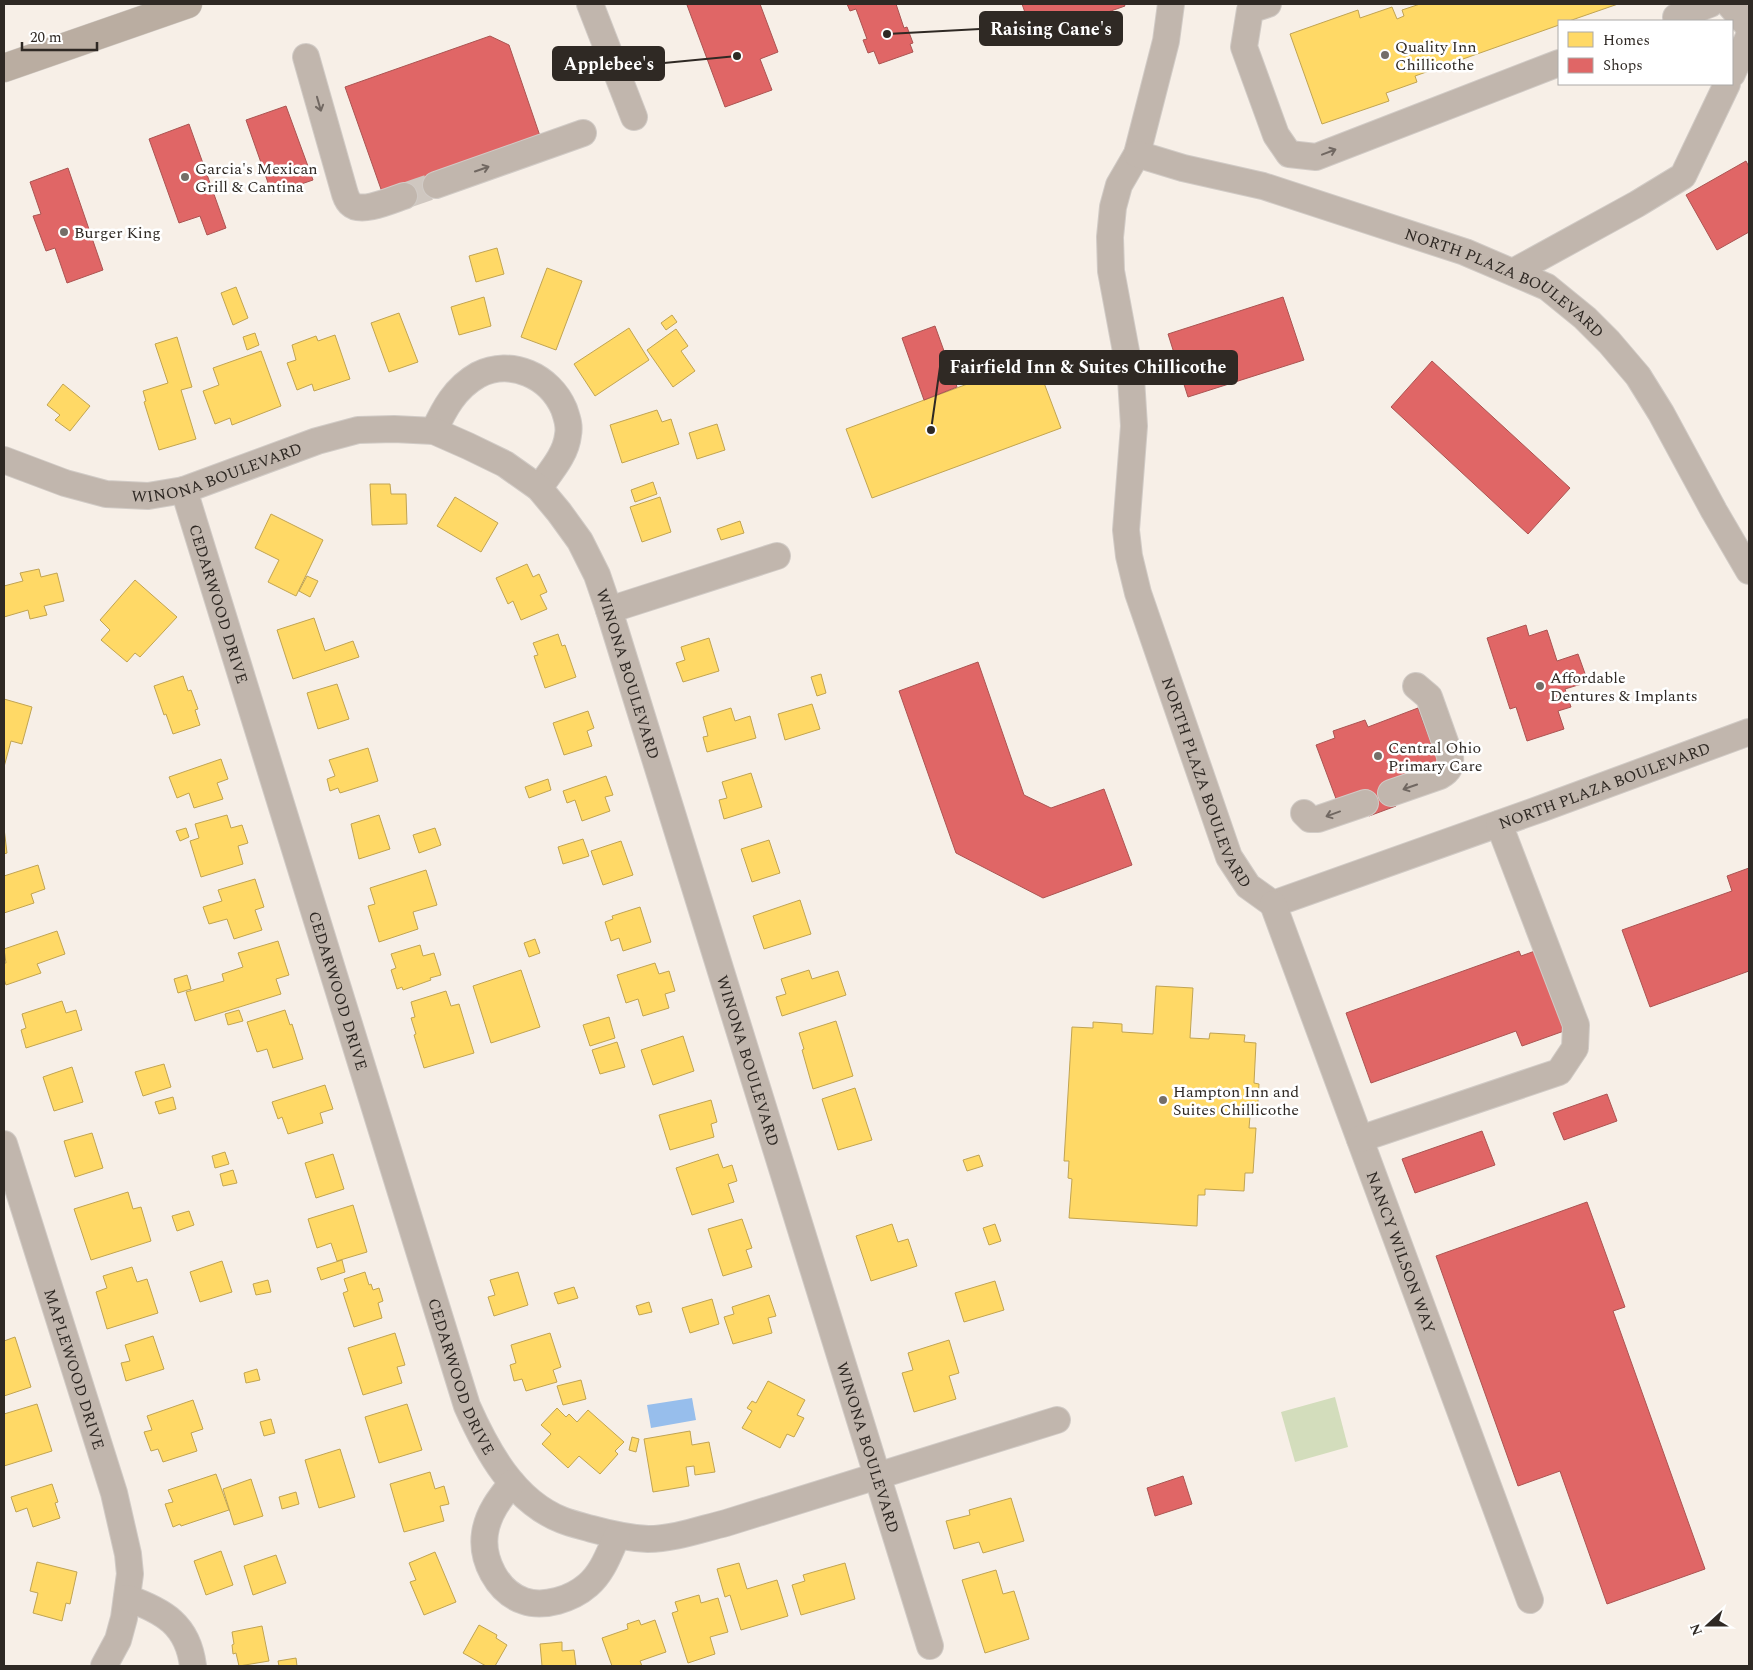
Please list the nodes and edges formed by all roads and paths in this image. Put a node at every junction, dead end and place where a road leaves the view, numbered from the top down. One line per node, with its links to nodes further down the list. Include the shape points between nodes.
1 (188, 4): 12 (main road)
2 (590, 4): 15 (street)
3 (1171, 4): 17 (street, NORTH PLAZA BOULEVARD, via 1166,41)
4 (1710, 4): 7 (street)
5 (1729, 4): 8 (street)
6 (1255, 6): 18 (street, via 1244,47 1276,135)
7 (1671, 14)
8 (1749, 27)
9 (1749, 36): 13 (street)
10 (306, 57): 21 (street, one-way to 21, via 349,203 364,208)
11 (1558, 62): 18 (street, one-way to 11, via 1316,157)
12 (4, 68)
13 (1733, 72)
14 (1727, 85): 22 (street, via 1683,176)
15 (634, 117)
16 (583, 133): 19 (street, one-way to 16)
17 (1137, 154): 20 (street, NORTH PLAZA BOULEVARD); 36 (street, NORTH PLAZA BOULEVARD, via 1119,185 1110,237 1111,271 1131,378 1134,426 1126,530 1129,556 1138,593 1229,857 1248,886)
18 (1289, 154): 20 (street)
19 (436, 185)
20 (1263, 186): 22 (street, NORTH PLAZA BOULEVARD, via 1465,252)
21 (404, 196)
22 (1513, 272): 28 (street, NORTH PLAZA BOULEVARD, via 1546,287 1585,318 1638,376)
23 (434, 431): 25 (street, WINONA BOULEVARD, via 504,464); 25 (street, via 447,404 478,376 496,369 519,370 537,376 561,402 568,420 568,436 562,456); 26 (street, WINONA BOULEVARD, via 358,430 317,441)
24 (4, 460): 26 (street, WINONA BOULEVARD, via 65,483 106,494 148,496)
25 (539, 488): 29 (street, WINONA BOULEVARD, via 580,541)
26 (184, 490): 41 (street, CEDARWOOD DRIVE, via 467,1406 496,1463)
27 (778, 556): 29 (street)
28 (1749, 571)
29 (609, 610): 40 (street, WINONA BOULEVARD)
30 (1416, 686): 32 (street, one-way to 32, via 1429,697 1451,765 1440,776)
31 (1749, 732): 35 (street, NORTH PLAZA BOULEVARD)
32 (1391, 793)
33 (1364, 803): 34 (street, one-way to 34, via 1318,819 1310,819)
34 (1304, 813)
35 (1499, 824): 36 (street, NORTH PLAZA BOULEVARD); 37 (street, via 1576,1025 1575,1048 1559,1072)
36 (1273, 904): 37 (street, NANCY WILSON WAY)
37 (1360, 1138): 44 (street, NANCY WILSON WAY)
38 (4, 1144): 43 (street, MAPLEWOOD DRIVE, via 114,1493 128,1554)
39 (1057, 1420): 40 (street, CEDARWOOD DRIVE)
40 (877, 1476): 42 (street, CEDARWOOD DRIVE, via 683,1534 649,1539); 45 (street, WINONA BOULEVARD)
41 (512, 1483): 42 (street, CEDARWOOD DRIVE, via 534,1504 561,1520); 42 (street, via 490,1516 485,1550 488,1565 496,1579 524,1601 545,1603 566,1598 588,1585 602,1569)
42 (617, 1536)
43 (127, 1598): 46 (street, MAPLEWOOD DRIVE, via 118,1640); 47 (street, via 152,1607 178,1626 187,1640)
44 (1530, 1600)
45 (930, 1646)
46 (104, 1666)
47 (193, 1666)

